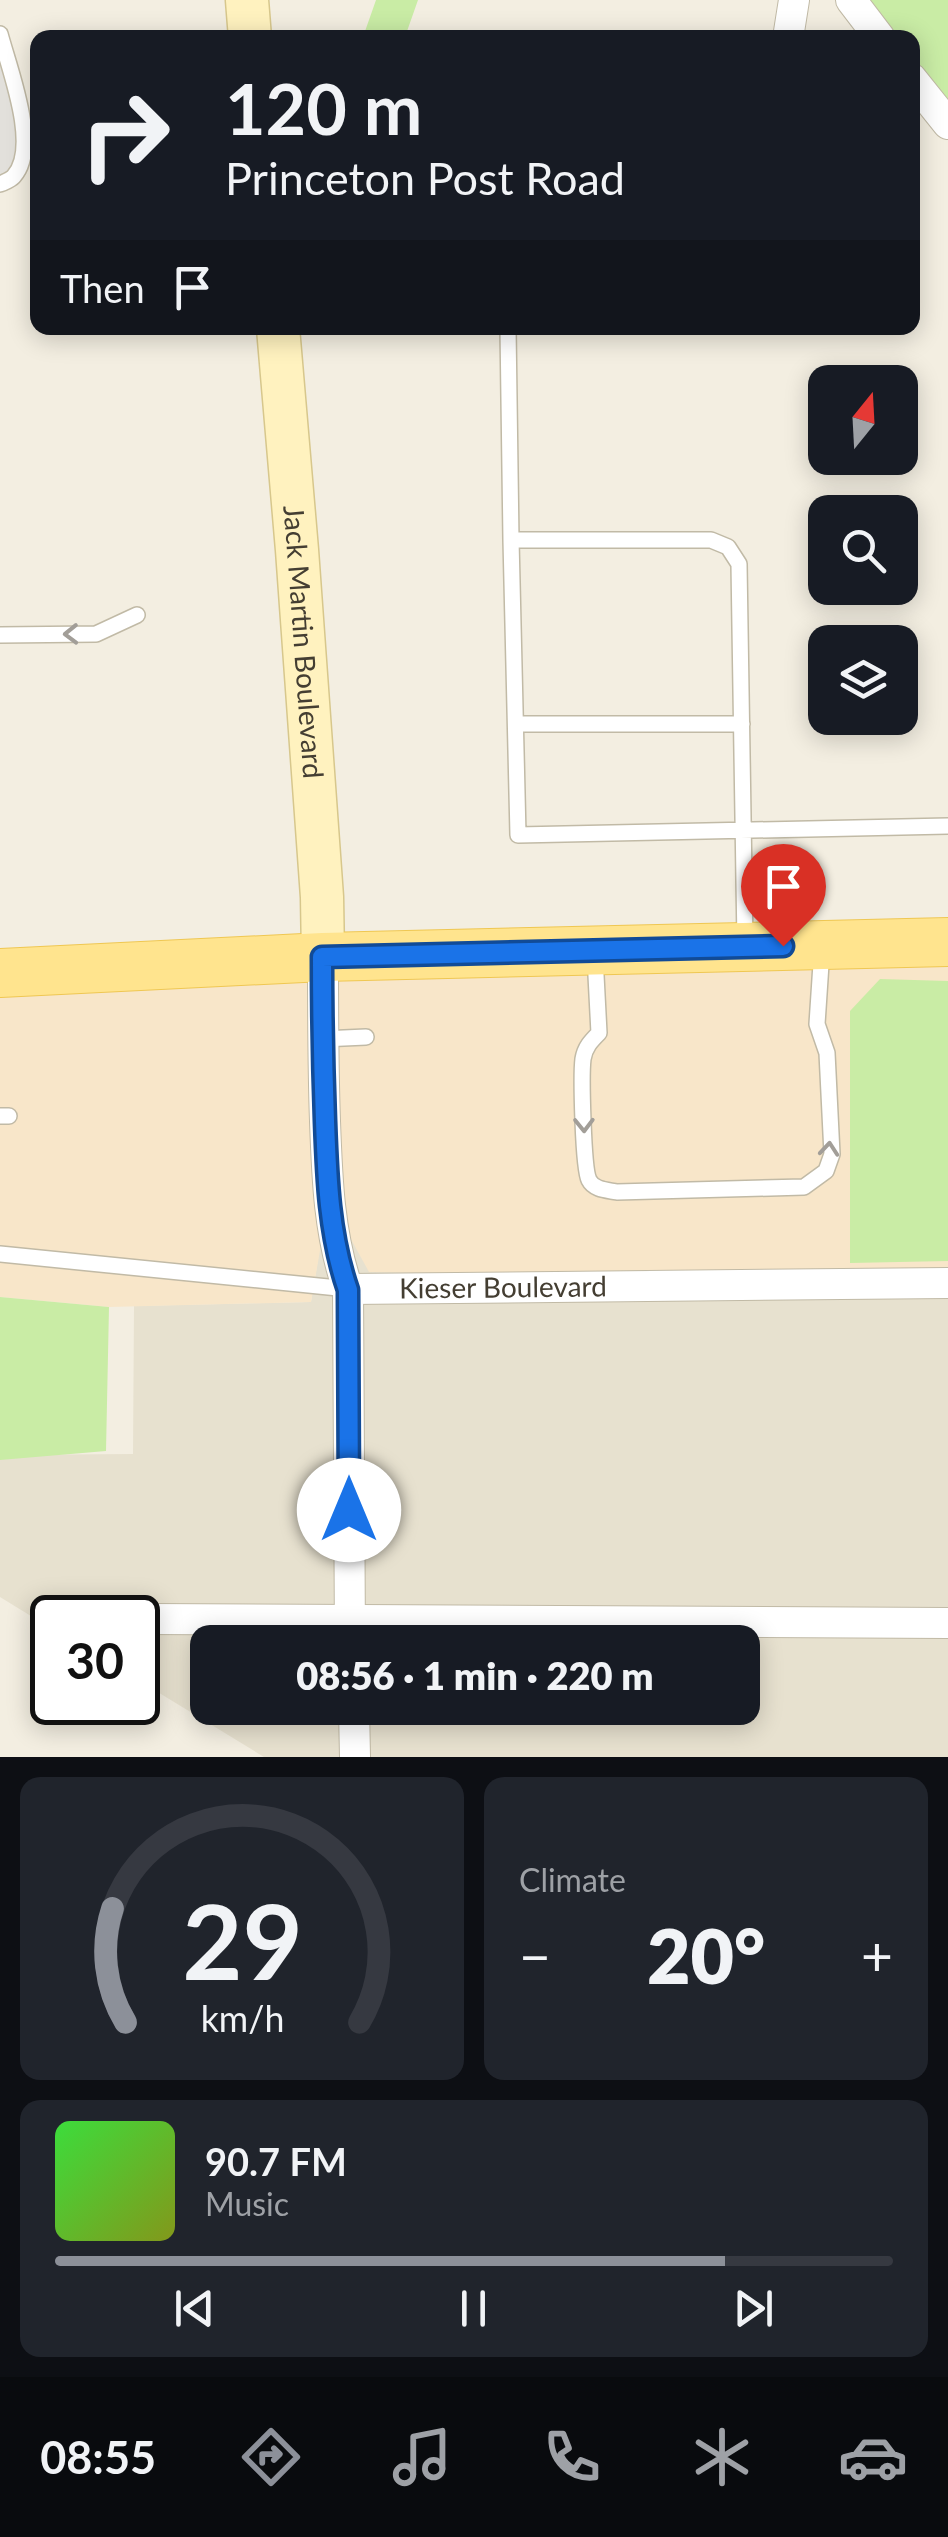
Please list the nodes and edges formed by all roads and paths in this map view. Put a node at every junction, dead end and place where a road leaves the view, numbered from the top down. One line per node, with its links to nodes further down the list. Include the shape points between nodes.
1 (248, 0): 4 (street)
2 (794, 0): 5 (street)
3 (850, 0): 6 (street)
4 (250, 30)
5 (789, 30)
6 (874, 30)
7 (0, 34): 10 (lane, via 23,122 23,158 13,178)
8 (920, 89): 9 (street)
9 (948, 124)
10 (0, 184)
11 (279, 335): 24 (street, Jack Martin Boulevard)
12 (508, 335): 13 (lane)
13 (511, 540): 16 (lane); 17 (lane, via 711,540 728,547 739,564)
14 (138, 614): 15 (lane, one-way to 15, via 96,634)
15 (0, 635)
16 (516, 724): 17 (lane); 19 (lane, via 518,835)
17 (742, 724): 19 (lane)
18 (948, 826): 19 (lane)
19 (743, 831): 22 (lane)
20 (948, 942): 21 (main road)
21 (822, 945): 22 (main road); 23 (lane, one-way to 21, via 599,1033 583,1058 588,1179 617,1192 804,1188 826,1171 832,1154 828,1052 817,1024)
22 (744, 947): 23 (main road)
23 (595, 950): 24 (main road)
24 (322, 957): 25 (main road); 27 (street)
25 (0, 973)
26 (366, 1037): 27 (lane)
27 (322, 1039): 30 (street, via 328,1198)
28 (0, 1254): 30 (lane, Kieser Boulevard)
29 (948, 1283): 30 (street, Kieser Boulevard)
30 (348, 1290): 34 (street)
31 (160, 1620): 33 (street)
32 (948, 1623): 35 (street)
33 (239, 1625)
34 (349, 1625)
35 (760, 1626)
36 (354, 1725): 37 (street)
37 (355, 1757)

